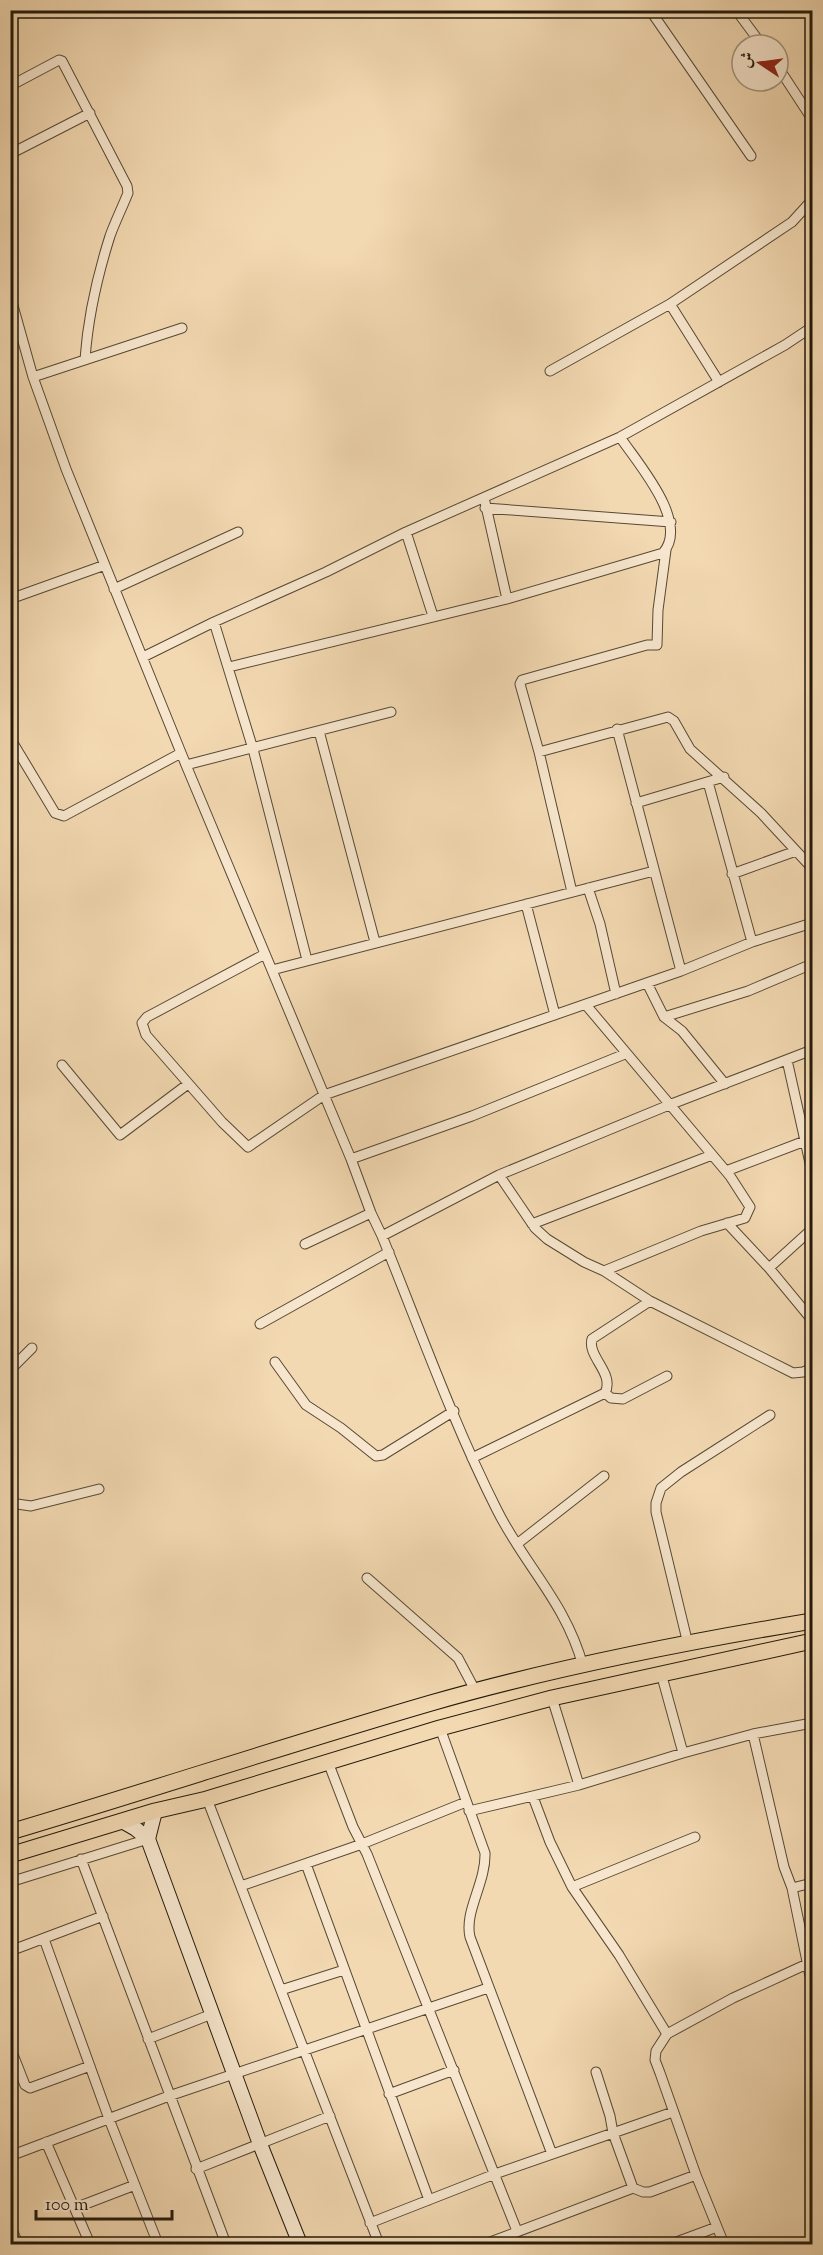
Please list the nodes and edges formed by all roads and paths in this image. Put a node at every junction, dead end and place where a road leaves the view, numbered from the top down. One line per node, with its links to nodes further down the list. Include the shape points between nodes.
1 (736, 10): 3 (street)
2 (655, 12): 9 (street)
3 (753, 33)
4 (790, 85): 7 (street)
5 (10, 86): 6 (street, via 61,60)
6 (90, 113): 8 (street); 15 (street, via 124,177 128,193 97,279)
7 (813, 119)
8 (10, 154)
9 (751, 156)
10 (813, 200): 12 (street, via 792,222)
11 (10, 295): 17 (street)
12 (670, 304): 16 (street); 18 (street)
13 (813, 327): 18 (street)
14 (182, 328): 15 (street)
15 (85, 359): 17 (street)
16 (550, 372)
17 (33, 377): 26 (street)
18 (719, 382): 19 (street)
19 (620, 437): 20 (street); 22 (street)
20 (484, 496): 21 (street); 24 (street)
21 (485, 508): 22 (street); 29 (street)
22 (672, 522): 25 (street)
23 (238, 532): 27 (street)
24 (406, 532): 30 (street); 31 (street)
25 (666, 550): 29 (street, via 657,556); 39 (street, via 657,645 521,682)
26 (105, 565): 27 (street); 28 (street)
27 (114, 589): 32 (street)
28 (10, 599)
29 (507, 599): 30 (street)
30 (433, 616): 33 (street)
31 (214, 622): 32 (street); 33 (street)
32 (143, 657): 40 (street)
33 (229, 667): 38 (street)
34 (392, 712): 36 (street)
35 (617, 729): 39 (street); 42 (street, via 668,717 690,749); 44 (street)
36 (319, 731): 38 (street); 53 (street)
37 (10, 738): 40 (street, via 56,813 64,816)
38 (253, 749): 41 (street); 56 (street)
39 (539, 752): 50 (street)
40 (181, 753): 41 (street)
41 (186, 765): 55 (street)
42 (724, 777): 43 (street); 45 (street)
43 (708, 782): 44 (street); 48 (street)
44 (636, 803): 47 (street)
45 (796, 851): 46 (street); 48 (street)
46 (813, 868)
47 (654, 871): 49 (street); 59 (street)
48 (732, 874): 54 (street)
49 (588, 888): 50 (street); 61 (street)
50 (572, 892): 51 (street)
51 (526, 904): 53 (street); 63 (street)
52 (813, 923): 54 (street)
53 (375, 942): 56 (street)
54 (752, 942): 59 (street)
55 (265, 954): 58 (street); 69 (street, via 142,1023 146,1035)
56 (307, 960): 58 (street)
57 (813, 964): 64 (street, via 748,991)
58 (272, 970): 71 (street)
59 (681, 971): 60 (street)
60 (647, 983): 61 (street); 64 (street)
61 (616, 994): 62 (street)
62 (586, 1005): 63 (street); 66 (street)
63 (555, 1015): 71 (street)
64 (664, 1017): 70 (street, via 682,1031)
65 (813, 1050): 67 (street)
66 (625, 1054): 72 (street); 75 (street, via 472,1116)
67 (787, 1060): 70 (street); 73 (street)
68 (62, 1065): 69 (street, via 120,1135)
69 (188, 1084): 71 (street, via 248,1147)
70 (725, 1084): 72 (street)
71 (324, 1095): 75 (street)
72 (669, 1105): 74 (street); 78 (street)
73 (806, 1141): 76 (street); 77 (street)
74 (712, 1155): 76 (street); 81 (street)
75 (351, 1159): 79 (street)
76 (726, 1171): 80 (street, via 750,1207 745,1218)
77 (813, 1172)
78 (499, 1175): 81 (street); 83 (street)
79 (371, 1213): 83 (street); 84 (street)
80 (727, 1223): 86 (street); 87 (street)
81 (532, 1224): 87 (street, via 547,1239)
82 (813, 1228): 86 (street)
83 (382, 1236): 85 (street)
84 (305, 1244)
85 (389, 1252): 90 (street); 97 (street)
86 (769, 1268): 89 (street)
87 (604, 1271): 88 (street)
88 (650, 1301): 93 (street, via 793,1373); 96 (street, via 592,1339 591,1346 606,1375)
89 (813, 1320)
90 (260, 1324)
91 (32, 1348): 94 (street)
92 (275, 1362): 97 (street, via 306,1405 376,1456)
93 (813, 1368)
94 (10, 1370)
95 (667, 1376): 96 (street, via 623,1399)
96 (605, 1393): 99 (street)
97 (454, 1411): 99 (street)
98 (770, 1415): 107 (street, via 681,1472 661,1488 658,1496 656,1512)
99 (472, 1458): 103 (street)
100 (604, 1476): 103 (street)
101 (99, 1489): 102 (street, via 31,1506)
102 (10, 1503)
103 (517, 1544): 108 (street, via 560,1608)
104 (367, 1578): 110 (street, via 458,1658)
105 (813, 1621): 107 (main road)
106 (813, 1641): 109 (main road)
107 (688, 1644): 108 (main road)
108 (583, 1666): 110 (main road)
109 (661, 1673): 111 (main road); 115 (street)
110 (476, 1692): 123 (main road)
111 (552, 1698): 113 (main road); 117 (street)
112 (813, 1723): 114 (street)
113 (440, 1728): 116 (main road); 120 (street)
114 (753, 1734): 115 (street); 134 (street)
115 (683, 1753): 117 (street)
116 (328, 1762): 119 (main road); 126 (street)
117 (579, 1785): 118 (street)
118 (533, 1797): 120 (street); 133 (street)
119 (207, 1799): 121 (main road); 132 (street)
120 (468, 1806): 126 (street); 141 (street, via 485,1853 468,1928)
121 (155, 1811): 122 (main road); 125 (street)
122 (123, 1821): 125 (street); 127 (main road)
123 (10, 1832)
124 (695, 1837): 133 (street)
125 (148, 1839): 128 (street); 144 (street)
126 (362, 1844): 129 (street); 143 (street)
127 (10, 1855)
128 (81, 1860): 130 (street); 135 (street)
129 (306, 1864): 132 (street); 139 (street)
130 (10, 1882)
131 (813, 1883): 134 (street)
132 (241, 1886): 142 (street)
133 (572, 1887): 146 (street)
134 (792, 1888): 138 (street)
135 (103, 1916): 136 (street); 147 (street)
136 (44, 1939): 137 (street); 150 (street)
137 (10, 1951)
138 (807, 1964): 140 (street); 146 (street)
139 (344, 1970): 142 (street); 145 (street)
140 (813, 1986)
141 (488, 1988): 143 (street); 162 (street)
142 (281, 1990): 149 (street)
143 (427, 2009): 145 (street); 151 (street)
144 (212, 2014): 147 (street); 153 (street)
145 (366, 2030): 149 (street); 154 (street)
146 (667, 2034): 156 (street, via 656,2051 656,2060)
147 (148, 2040): 155 (street)
148 (10, 2047): 150 (street, via 25,2085 30,2088)
149 (304, 2051): 153 (street); 157 (street)
150 (90, 2066): 158 (street)
151 (454, 2070): 154 (street); 165 (street)
152 (596, 2072): 159 (street)
153 (234, 2074): 155 (street); 161 (street)
154 (389, 2094): 169 (street)
155 (170, 2097): 158 (street); 164 (street)
156 (674, 2112): 159 (street); 166 (street)
157 (330, 2116): 161 (street); 171 (street)
158 (109, 2120): 160 (street); 167 (street)
159 (613, 2133): 162 (street); 168 (street)
160 (46, 2142): 163 (street); 170 (street)
161 (260, 2144): 164 (street); 179 (street)
162 (552, 2154): 165 (street)
163 (10, 2156)
164 (196, 2169): 178 (street)
165 (495, 2174): 169 (street); 174 (street)
166 (696, 2175): 168 (street, via 650,2192); 173 (street)
167 (135, 2186): 170 (street); 177 (street)
168 (633, 2188): 174 (street)
169 (429, 2199): 171 (street)
170 (75, 2208): 176 (street)
171 (370, 2223): 180 (street)
172 (10, 2224): 175 (street)
173 (717, 2227): 182 (street); 183 (street)
174 (517, 2231): 181 (street)
175 (15, 2242)
176 (90, 2244)
177 (158, 2244)
178 (226, 2244)
179 (300, 2244)
180 (378, 2244)
181 (485, 2244)
182 (671, 2244)
183 (724, 2244)

